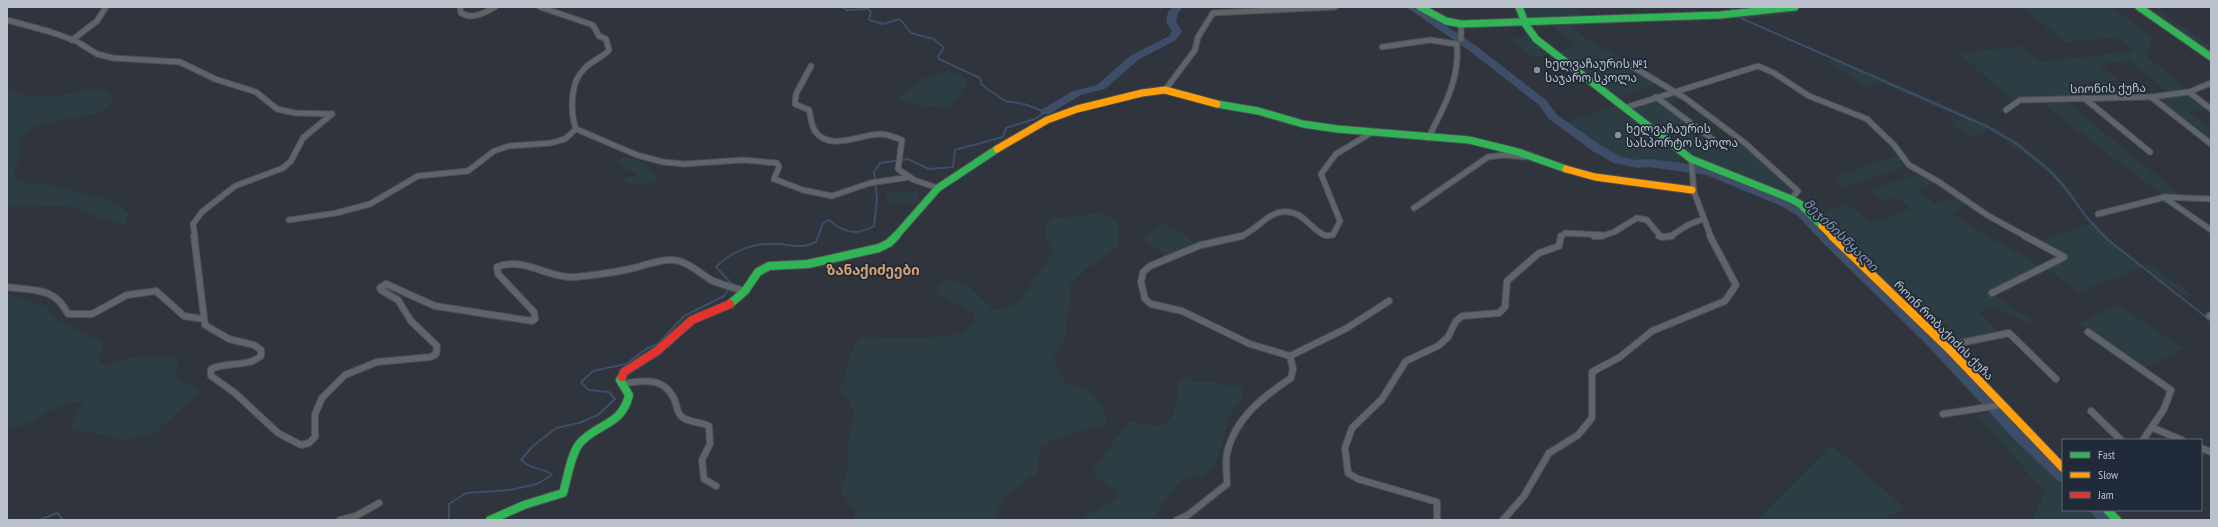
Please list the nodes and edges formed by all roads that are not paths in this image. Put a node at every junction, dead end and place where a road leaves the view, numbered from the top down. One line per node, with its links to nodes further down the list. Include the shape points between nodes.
1 (106, 7): 14 (street, via 104,14)
2 (460, 7): 3 (street, via 461,13 470,17 483,14)
3 (495, 7)
4 (540, 7): 29 (street, via 593,25 599,36 606,39 608,50 604,56 582,69 575,83 572,122)
5 (1335, 7): 20 (street, via 1213,13 1198,37 1195,50)
6 (1420, 7): 12 (street, via 1446,21)
7 (1519, 7): 11 (street, როინ რობაქიძის ქუჩა)
8 (1795, 7): 11 (street, via 1733,14)
9 (2139, 7): 16 (street)
10 (7, 20): 14 (street)
11 (1524, 21): 12 (street); 26 (street, როინ რობაქიძის ქუჩა, via 1536,38)
12 (1461, 24): 13 (street)
13 (1460, 39)
14 (72, 40): 52 (street, via 97,54 113,58 180,62 215,79 256,92 277,108 295,113 332,114 303,138 291,161 283,168 235,186 202,212 194,224)
15 (1382, 47): 31 (street, via 1420,41 1448,40 1457,44 1459,57 1454,86)
16 (2211, 57)
17 (1625, 62): 21 (street)
18 (811, 66): 37 (street, via 796,94 795,104 809,110 815,132 824,140 837,142 884,133 896,136 903,144 898,169)
19 (2211, 83): 22 (street, სიონის ქუჩა)
20 (1165, 90): 30 (street, via 1210,103 1258,111 1302,124); 38 (street, via 1098,103 1047,120 986,155)
21 (1675, 91): 23 (street); 41 (street, via 1745,144 1798,191); 50 (street, via 1758,66 1809,96 1867,119 1894,145 1909,165 1987,215 2064,257)
22 (2189, 92): 24 (street, სიონის ქუჩა); 27 (street)
23 (1656, 97): 26 (street); 33 (street)
24 (2151, 97): 25 (street, სიონის ქუჩა); 32 (street)
25 (2084, 98): 28 (street, სიონის ქუჩა, via 2020,100); 34 (street)
26 (1624, 108): 36 (street, როინ რობაქიძის ქუჩა)
27 (2211, 109)
28 (2006, 110)
29 (576, 129): 37 (street, via 634,156 658,162 697,164 731,160 777,163 779,167 774,179 784,185 824,196 832,197 871,182); 46 (street, via 566,139 509,146 494,152 468,171 418,176 370,204 336,213)
30 (1371, 133): 31 (street); 55 (street, via 1344,146 1326,162 1321,174 1340,221 1333,236 1324,235 1307,220 1284,212 1273,214 1244,236 1217,240 1158,261 1144,270 1140,284 1146,301 1157,307 1184,311 1265,350)
31 (1428, 138): 35 (street, via 1483,142)
32 (2211, 144)
33 (1722, 147)
34 (2150, 152)
35 (1529, 157): 39 (street, via 1595,177); 43 (street, via 1488,157)
36 (1691, 162): 39 (street); 41 (street, როინ რობაქიძის ქუჩა)
37 (910, 177): 38 (street)
38 (938, 188): 49 (street, via 889,243 879,248 808,264 769,266 758,272)
39 (1692, 190): 45 (street)
40 (2165, 197): 42 (street); 44 (street); 47 (street)
41 (1791, 199): 54 (street, როინ რობაქიძის ქუჩა, via 1800,204)
42 (2211, 199)
43 (1414, 208)
44 (2098, 214)
45 (1703, 219): 72 (street, via 1687,225 1668,238 1660,237 1643,218 1636,218 1610,234 1597,236 1565,233 1561,236 1559,246 1539,253 1507,281 1505,307 1499,313 1462,316 1456,321 1448,337 1438,346 1406,361 1382,399 1352,428 1345,448 1348,474 1437,502); 73 (street, via 1736,285 1725,301 1652,331 1620,357 1592,372 1592,418 1578,435 1549,453 1524,496)
46 (289, 220)
47 (2211, 230)
48 (7, 287): 52 (street, via 50,292 63,302 68,314 92,314 127,295 156,291 184,316)
49 (745, 291): 52 (street, via 714,281 690,266 674,260 568,277 516,264 497,267 498,274 534,312 535,318 532,321 435,306 386,284 380,288 381,290 398,300 411,322 437,346 436,354 431,357 377,362 344,375 322,398 315,414 315,437 301,446 278,433 235,393 211,376 211,369 217,365 245,365 256,362 262,356 261,350 254,345 229,339 205,325); 57 (street, via 734,302 692,320 657,351 624,372)
50 (1992, 293)
51 (1389, 301): 55 (street, via 1347,328)
52 (203, 319)
53 (2088, 332): 61 (street, via 2171,390)
54 (1946, 346): 56 (street, via 2009,333); 58 (street, როინ რობაქიძის ქუჩა)
55 (1290, 356): 71 (street, via 1293,369 1291,378 1249,410 1231,441 1227,454 1227,484 1188,515)
56 (2056, 378)
57 (621, 384): 66 (street, via 648,379 659,382 674,399 679,414 689,422 709,426 710,444 702,460 702,469 704,479); 70 (street, via 629,395 628,406 622,414 579,444 563,493 524,505)
58 (1999, 405): 60 (street); 65 (street, როინ რობაქიძის ქუჩა)
59 (2091, 411): 62 (street)
60 (1943, 414)
61 (2153, 428): 63 (street); 64 (street)
62 (2120, 439)
63 (2144, 439)
64 (2180, 439)
65 (2062, 467)
66 (716, 486)
67 (379, 503): 69 (street, via 356,516)
68 (2108, 511): 74 (street)
69 (340, 520)
70 (490, 520)
71 (1177, 520)
72 (1437, 520)
73 (1503, 520)
74 (2117, 520)

